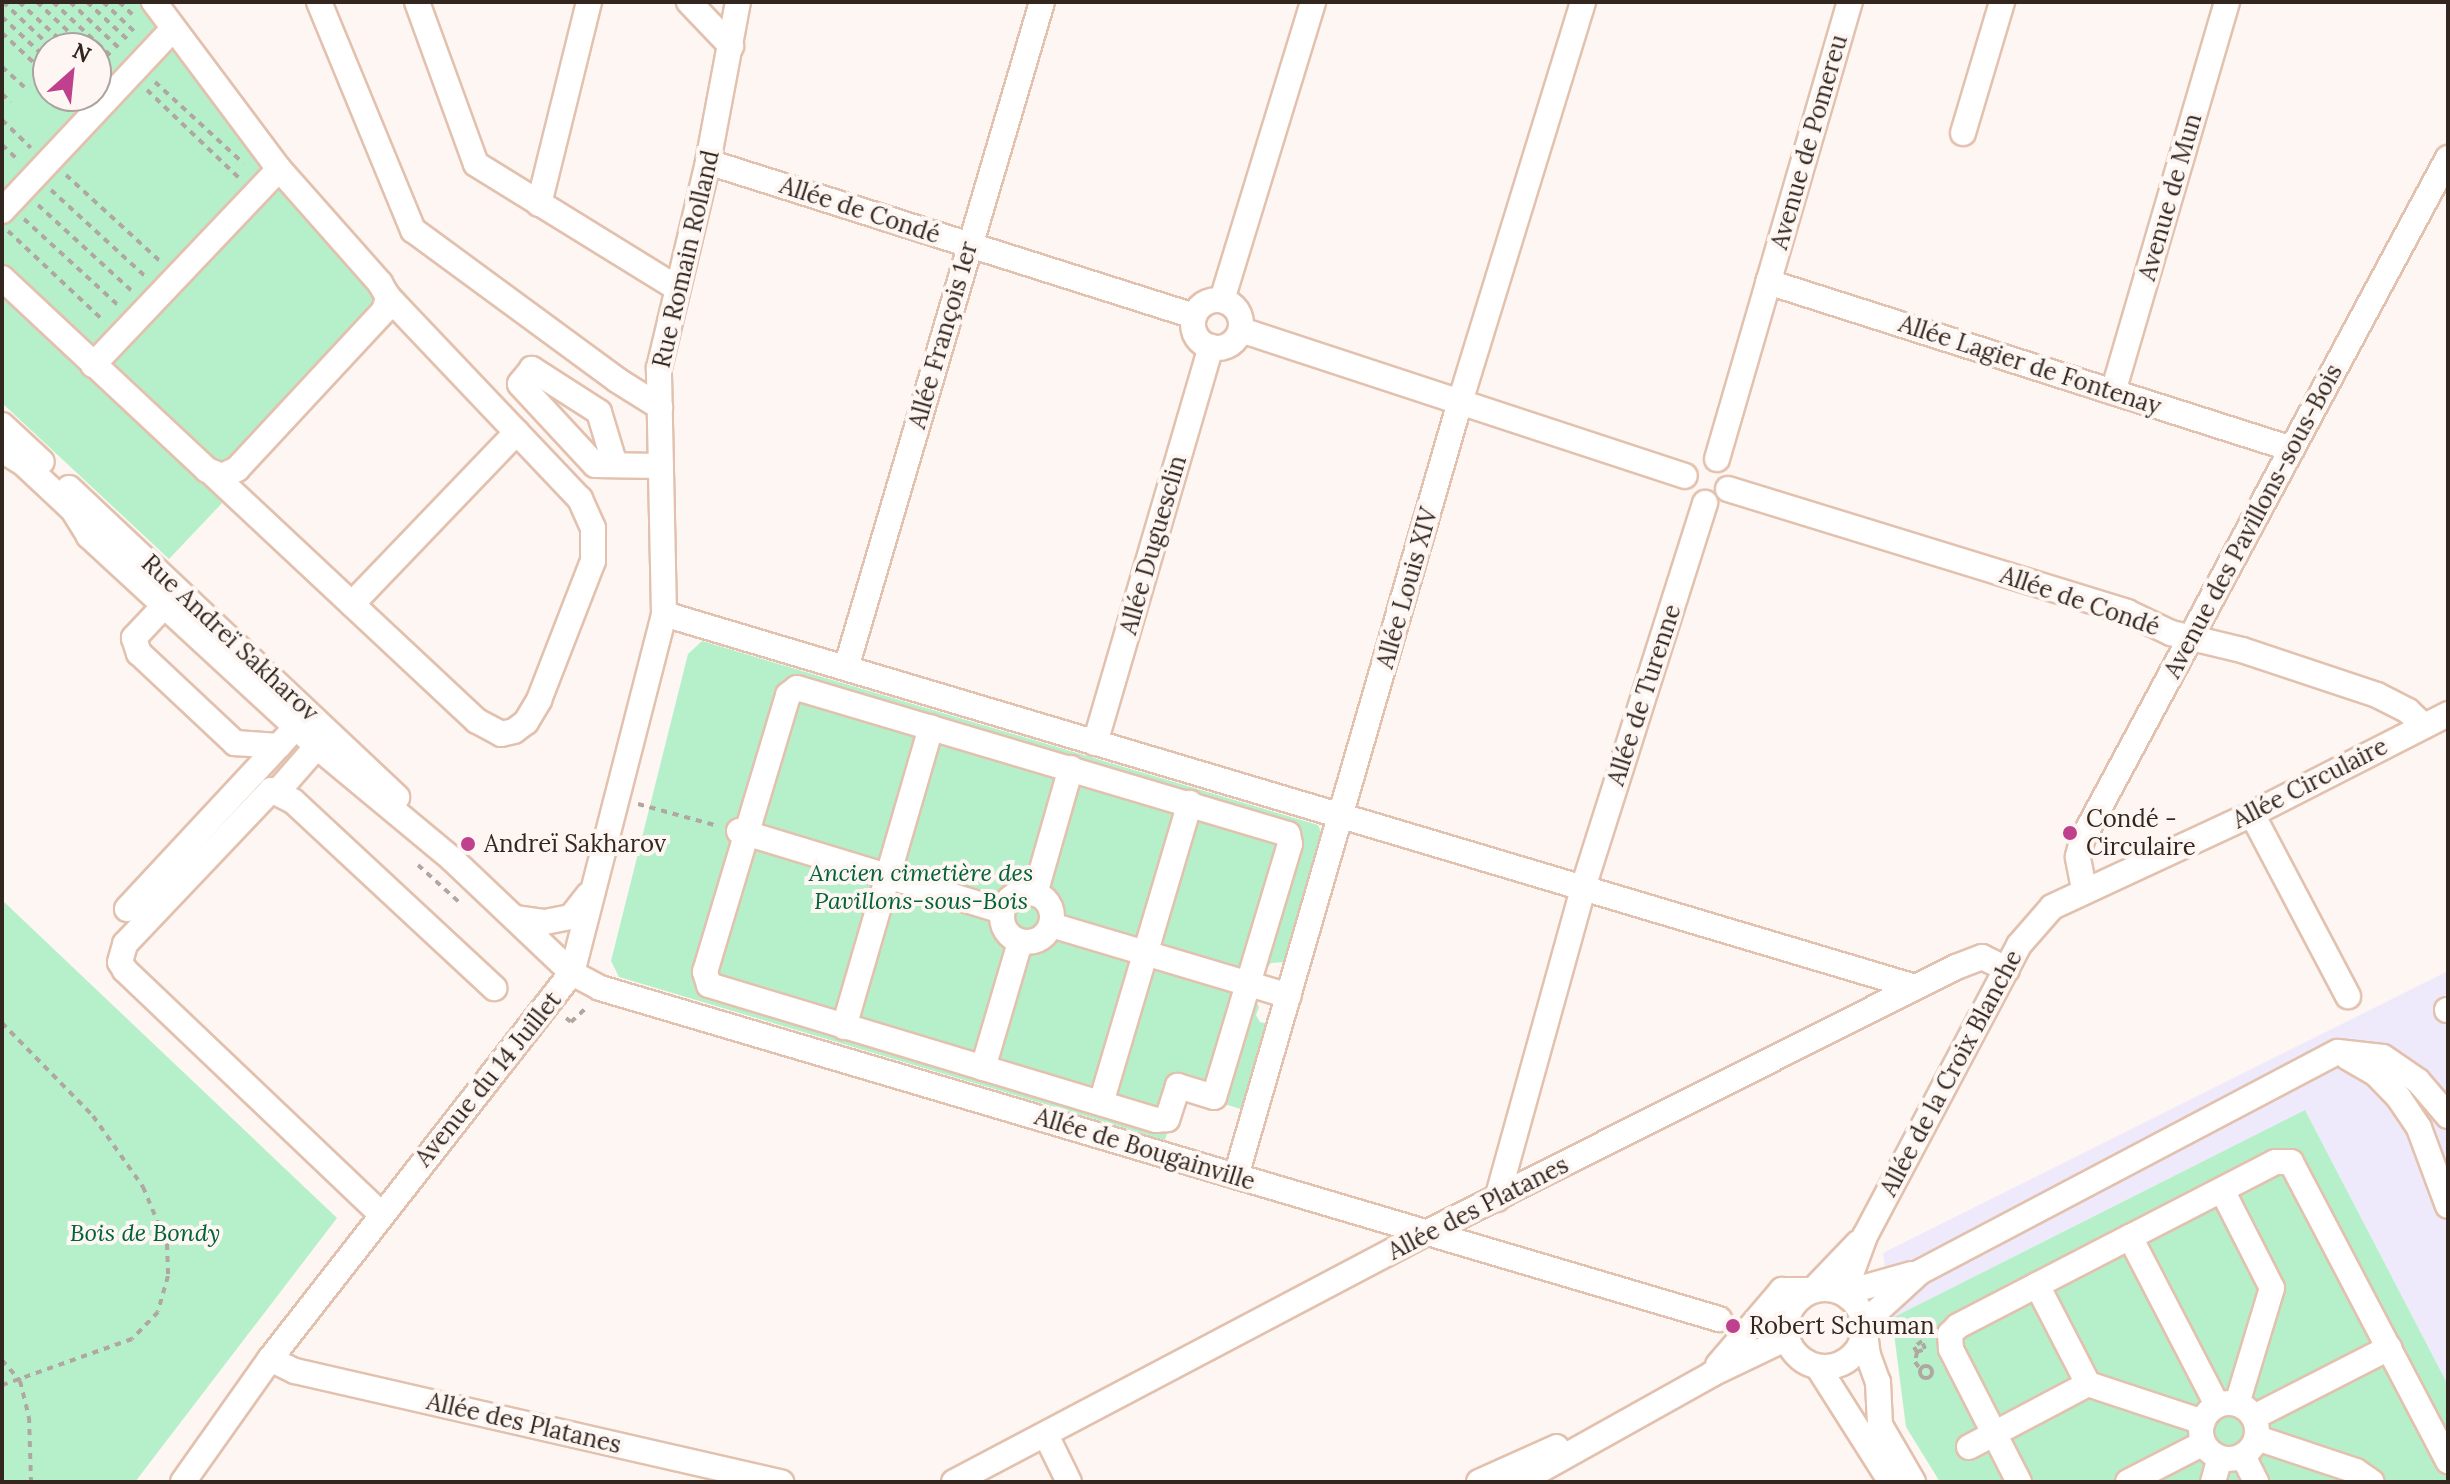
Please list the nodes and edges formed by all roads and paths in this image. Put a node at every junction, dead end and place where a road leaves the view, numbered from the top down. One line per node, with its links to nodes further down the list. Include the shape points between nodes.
1 (3, 2): 24 (path)
2 (19, 2): 25 (path)
3 (37, 2): 26 (path)
4 (53, 2): 27 (path)
5 (70, 2): 33 (path)
6 (87, 2): 30 (path)
7 (103, 2): 28 (path)
8 (119, 2): 22 (path)
9 (154, 2): 23 (street)
10 (319, 2): 61 (street, via 413,230)
11 (417, 2): 47 (street, via 476,164)
12 (589, 2): 47 (street)
13 (689, 2): 32 (street)
14 (738, 2): 32 (street, Rue Romain Rolland)
15 (1042, 2): 48 (street, Allée François 1er)
16 (1313, 2): 53 (street)
17 (1583, 2): 60 (street, Allée Louis XIV)
18 (1850, 2): 50 (street, Avenue de Pomereu)
19 (2002, 2): 41 (street)
20 (2227, 2): 59 (street, Avenue de Mun)
21 (2, 17): 31 (path)
22 (143, 24)
23 (172, 30): 36 (street); 45 (street)
24 (35, 32)
25 (52, 32)
26 (69, 32)
27 (85, 32)
28 (135, 32)
29 (2, 33): 34 (path)
30 (128, 40)
31 (32, 45)
32 (731, 46): 44 (street, Rue Romain Rolland)
33 (120, 49)
34 (32, 61)
35 (2, 67): 37 (path)
36 (134, 70): 45 (path); 45 (path); 46 (street)
37 (24, 87)
38 (2, 94): 39 (path)
39 (11, 102)
40 (2, 120): 46 (path)
41 (1963, 133)
42 (2, 145): 46 (path)
43 (2448, 158): 64 (street, Avenue des Pavillons-sous-Bois)
44 (708, 162): 48 (street, Allée de Condé); 51 (street, Rue Romain Rolland)
45 (266, 182): 52 (street, via 380,283); 54 (street)
46 (20, 194): 54 (path); 54 (path); 54 (path); 54 (path); 54 (path)
47 (539, 204): 51 (street)
48 (969, 245): 55 (street, Allée de Condé); 77 (street, Allée François 1er)
49 (2, 278): 58 (street)
50 (1768, 282): 59 (street, Allée Lagier de Fontenay); 66 (street)
51 (677, 288): 61 (street, Rue Romain Rolland, via 659,368)
52 (388, 297): 63 (street); 69 (street, via 378,320 237,469)
53 (1222, 300): 55 (street, via 1208,301); 56 (street, via 1240,314)
54 (148, 306): 58 (street)
55 (1194, 316): 57 (street, via 1194,332)
56 (1241, 330): 57 (street, via 1233,343); 60 (street)
57 (1211, 347): 83 (street, Allée Duguesclin)
58 (93, 365): 69 (street)
59 (2113, 392): 64 (street, Allée Lagier de Fontenay)
60 (1460, 402): 70 (street); 90 (street, Allée Louis XIV)
61 (660, 407): 68 (street, Rue Romain Rolland)
62 (2, 425): 82 (street, Rue Andreï Sakharov)
63 (517, 432): 73 (street); 73 (street, via 580,499 593,528 593,561 526,722 501,734 477,721)
64 (2292, 449): 76 (street, Avenue des Pavillons-sous-Bois)
65 (2, 450): 74 (street, Rue Andreï Sakharov, via 63,501 89,536)
66 (1717, 459): 70 (street, via 1697,459); 71 (street, via 1730,475)
67 (615, 465): 68 (street)
68 (661, 466): 75 (street, Rue Romain Rolland)
69 (214, 475): 73 (street)
70 (1685, 476): 72 (street, via 1687,490)
71 (1728, 489): 72 (street, via 1719,500); 76 (street, Allée de Condé, via 2127,612)
72 (1705, 503): 93 (street, Allée de Turenne)
73 (352, 604)
74 (164, 606): 80 (street, Rue Andreï Sakharov); 84 (street, via 134,638 139,653 235,743)
75 (664, 614): 77 (street); 87 (street, Avenue du 14 Juillet)
76 (2190, 638): 79 (street, Allée de Condé, via 2377,695); 94 (street, Avenue des Pavillons-sous-Bois, via 2082,840 2078,857)
77 (846, 668): 83 (street)
78 (2448, 714): 79 (street, Allée Circulaire)
79 (2424, 726): 89 (street, Allée Circulaire)
80 (296, 727): 82 (street, Rue Andreï Sakharov); 84 (street)
81 (931, 727): 85 (street); 91 (street, via 792,689); 92 (street)
82 (324, 739): 86 (street); 99 (street, Rue Andreï Sakharov, via 378,776 452,859)
83 (1095, 743): 90 (street)
84 (279, 746): 97 (street)
85 (1071, 768): 88 (street); 96 (street)
86 (278, 791): 107 (street); 120 (street, via 268,791 125,944 120,962)
87 (616, 798): 91 (path); 95 (street, Avenue du 14 Juillet)
88 (1190, 803): 102 (street); 105 (street, via 1290,836)
89 (2252, 814): 94 (street, Allée Circulaire); 109 (street)
90 (1342, 816): 93 (street); 108 (street, Allée Louis XIV)
91 (743, 832): 92 (street); 111 (street, via 705,972 707,982)
92 (888, 876): 98 (street); 111 (street)
93 (1583, 888): 106 (street); 118 (street, Allée de Turenne)
94 (2084, 889): 103 (street, Allée de la Croix Blanche, via 2052,907 2019,945)
95 (592, 890): 99 (street, via 571,917 545,922); 104 (street, Avenue du 14 Juillet)
96 (1035, 894): 98 (street, via 1019,894); 100 (street, via 1051,910)
97 (127, 909)
98 (1002, 911): 101 (street, via 1007,933)
99 (515, 918): 104 (street, Rue Andreï Sakharov)
100 (1051, 925): 101 (street, via 1042,938); 102 (street)
101 (1020, 942): 113 (street)
102 (1146, 953): 105 (street); 114 (street)
103 (2007, 969): 106 (street, Allée des Platanes, via 1982,957); 122 (street, Allée de la Croix Blanche)
104 (572, 973): 116 (street, Allée de Bougainville, via 657,1007); 120 (street, Avenue du 14 Juillet)
105 (1248, 984): 108 (street); 114 (street, via 1214,1097 1178,1086 1168,1116 1161,1121)
106 (1915, 987): 118 (street, Allée des Platanes)
107 (494, 988)
108 (1289, 996): 116 (street, Allée Louis XIV)
109 (2348, 996)
110 (2, 1023): 138 (path, via 93,1116 143,1187 167,1244 168,1276 158,1312 132,1339)
111 (844, 1027): 113 (street)
112 (2338, 1052): 115 (street, via 2383,1057 2418,1081); 119 (street, via 2375,1073 2399,1098 2419,1128); 124 (street)
113 (983, 1068): 114 (street)
114 (1101, 1103)
115 (2448, 1116)
116 (1236, 1176): 121 (street, Allée de Bougainville)
117 (2222, 1190): 123 (street); 131 (street, via 2278,1161 2294,1164); 142 (street, via 2272,1288)
118 (1497, 1199): 121 (street, Allée des Platanes)
119 (2447, 1200)
120 (381, 1214): 133 (street, Avenue du 14 Juillet)
121 (1426, 1233): 128 (street, Allée de Bougainville); 144 (street, Allée des Platanes)
122 (1865, 1236): 126 (street, Allée de la Croix Blanche); 127 (street, Allée de la Croix Blanche)
123 (2130, 1237): 125 (street); 142 (street)
124 (1920, 1272): 127 (street); 129 (street)
125 (2037, 1285): 139 (street); 143 (street, via 1950,1334 1951,1349)
126 (1813, 1290): 127 (street); 130 (street, via 1802,1295 1788,1315); 137 (street, via 1782,1290)
127 (1844, 1293): 129 (street, via 1854,1300)
128 (1719, 1319)
129 (1865, 1327): 135 (street, via 1854,1355 1843,1363); 156 (street, via 1878,1382 1880,1425)
130 (1787, 1338): 135 (street, via 1799,1357); 137 (street)
131 (2389, 1348): 142 (street); 147 (street)
132 (1917, 1352): 136 (path, via 1915,1362)
133 (270, 1359): 150 (street, Avenue du 14 Juillet); 151 (street, Allée des Platanes, via 295,1371)
134 (2, 1360): 138 (path)
135 (1818, 1367): 155 (street)
136 (1921, 1370)
137 (1712, 1374): 141 (street)
138 (20, 1381): 140 (path); 149 (path, via 29,1417)
139 (2088, 1384): 142 (street); 143 (street)
140 (2, 1385)
141 (1669, 1397): 145 (street); 148 (street)
142 (2229, 1430): 158 (street); 159 (street); 160 (street); 161 (street, via 2364,1473)
143 (1994, 1434): 146 (street); 157 (street)
144 (1046, 1435): 152 (street, Allée des Platanes); 153 (street)
145 (1585, 1436): 148 (street, via 1536,1463); 154 (street)
146 (1969, 1447)
147 (2448, 1461)
148 (1533, 1479)
149 (31, 1482)
150 (183, 1482)
151 (781, 1482)
152 (954, 1482)
153 (1069, 1482)
154 (1479, 1482)
155 (1891, 1482)
156 (1913, 1482)
157 (2019, 1482)
158 (2128, 1482)
159 (2213, 1482)
160 (2256, 1482)
161 (2372, 1482)

